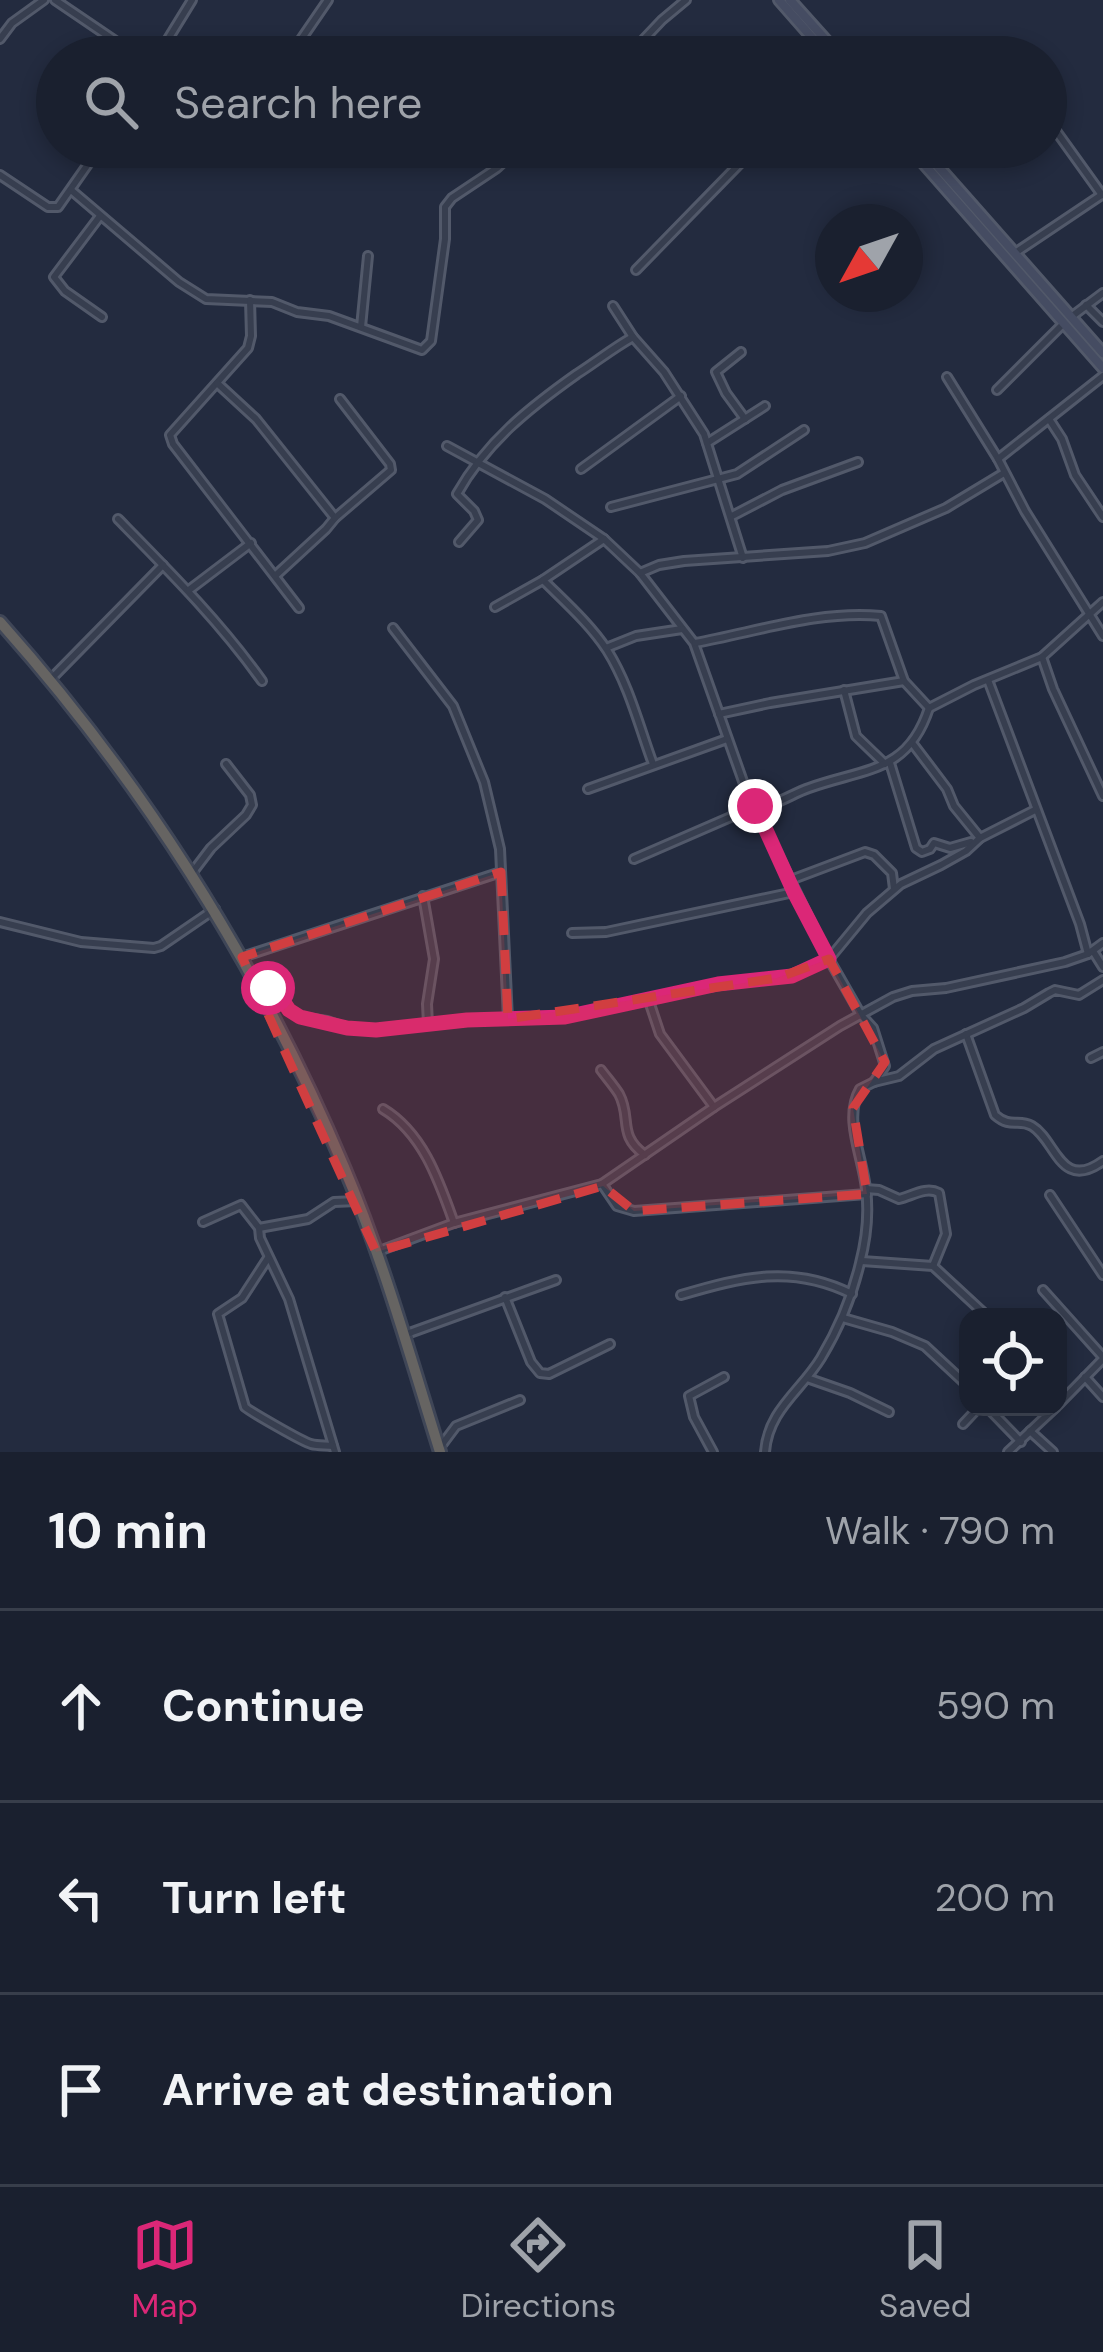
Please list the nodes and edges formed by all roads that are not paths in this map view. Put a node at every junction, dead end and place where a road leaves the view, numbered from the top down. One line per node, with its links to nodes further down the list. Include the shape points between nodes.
1 (44, 0): 14 (street)
2 (55, 0): 8 (street)
3 (193, 0): 9 (street)
4 (328, 0): 10 (street)
5 (686, 0): 11 (street)
6 (779, 0): 12 (main road)
7 (790, 0): 13 (main road)
8 (109, 36)
9 (170, 36)
10 (303, 36)
11 (647, 36)
12 (811, 36)
13 (822, 36)
14 (0, 39)
15 (1067, 145): 23 (street)
16 (86, 168): 22 (street)
17 (497, 168): 36 (street, via 445,207 426,349)
18 (736, 168): 28 (street)
19 (928, 168): 27 (main road)
20 (940, 168): 25 (main road)
21 (0, 175): 22 (street, via 48,207 62,205)
22 (71, 190): 24 (street)
23 (1103, 194): 25 (street)
24 (100, 216): 30 (street, via 195,293); 33 (street, via 54,277)
25 (1015, 253): 27 (main road)
26 (368, 256): 36 (street)
27 (1022, 269): 34 (main road)
28 (636, 270)
29 (1103, 292): 31 (street)
30 (250, 300): 36 (street); 42 (street, via 250,342)
31 (1086, 305): 34 (street); 35 (street)
32 (613, 306): 37 (street)
33 (102, 316)
34 (1067, 320): 39 (main road); 40 (main road); 43 (street)
35 (1103, 322)
36 (362, 327)
37 (633, 337): 44 (street); 53 (street, via 533,407)
38 (741, 352): 47 (street, via 716,372)
39 (1103, 353)
40 (1103, 372): 48 (street)
41 (947, 377): 52 (street)
42 (217, 383): 61 (street); 65 (street, via 170,439)
43 (997, 390)
44 (681, 396): 50 (street); 55 (street)
45 (340, 399): 61 (street, via 391,470)
46 (765, 406): 47 (street)
47 (745, 418): 50 (street)
48 (1049, 419): 52 (street); 60 (street)
49 (804, 430): 57 (street)
50 (707, 442): 57 (street)
51 (447, 446): 53 (street)
52 (998, 459): 56 (street)
53 (476, 460): 63 (street); 64 (street, via 457,494 478,520)
54 (858, 462): 59 (street)
55 (581, 469)
56 (1004, 473): 66 (street, via 865,543); 75 (street)
57 (720, 481): 58 (street); 59 (street)
58 (611, 507)
59 (732, 516): 66 (street)
60 (1103, 517)
61 (335, 518): 69 (street)
62 (118, 519): 67 (street)
63 (604, 539): 68 (street); 70 (street)
64 (459, 542)
65 (251, 543): 69 (street); 71 (street)
66 (743, 558): 68 (street)
67 (163, 565): 71 (street); 83 (street)
68 (640, 573): 78 (street)
69 (275, 576): 74 (street)
70 (543, 580): 73 (street); 81 (street)
71 (189, 590): 85 (street)
72 (1103, 602): 75 (street)
73 (495, 607)
74 (299, 608)
75 (1089, 615): 79 (street); 82 (street)
76 (0, 622): 83 (highway)
77 (393, 628): 101 (street, via 462,726 490,802)
78 (682, 629): 80 (street); 81 (street)
79 (1103, 636)
80 (694, 644): 86 (street, via 787,623 875,615); 89 (street)
81 (606, 648): 93 (street)
82 (1042, 657): 84 (street); 96 (street)
83 (51, 679): 102 (highway)
84 (988, 680): 88 (street); 98 (street)
85 (262, 681)
86 (904, 681): 87 (street); 88 (street)
87 (844, 690): 89 (street); 94 (street, via 856,736)
88 (929, 708): 91 (street)
89 (718, 714): 90 (street)
90 (727, 739): 93 (street); 97 (street)
91 (912, 743): 94 (street); 99 (street)
92 (226, 764): 102 (street, via 252,805)
93 (653, 764): 95 (street)
94 (888, 764): 97 (street); 99 (street, via 919,851)
95 (588, 789)
96 (1103, 796)
97 (755, 806): 100 (street); 103 (street)
98 (1035, 810): 99 (street); 111 (street)
99 (977, 840): 104 (street)
100 (634, 859)
101 (501, 872): 106 (street); 119 (street)
102 (192, 873): 107 (highway)
103 (788, 880): 104 (street, via 865,852 892,873); 105 (street)
104 (894, 889): 113 (street)
105 (794, 892): 109 (street); 113 (street)
106 (423, 896): 112 (street); 120 (street, via 434,959)
107 (215, 909): 108 (street, via 154,948 81,942); 112 (highway)
108 (0, 922)
109 (572, 933)
110 (1103, 943): 111 (street)
111 (1091, 952): 114 (street); 118 (street, via 905,993)
112 (242, 957): 116 (highway)
113 (829, 959): 117 (street, via 792,976); 118 (street)
114 (1103, 967)
115 (1103, 980): 121 (street, via 1079,995 1055,990)
116 (258, 986): 120 (street, via 274,989 300,1017 347,1028); 133 (highway)
117 (648, 998): 119 (street, via 565,1017); 126 (street, via 660,1034)
118 (861, 1015): 125 (street, via 885,1062); 126 (street)
119 (508, 1019): 120 (street)
120 (428, 1024)
121 (966, 1034): 125 (street, via 899,1076); 129 (street, via 998,1119 1032,1126 1071,1168)
122 (1103, 1052): 123 (street)
123 (1091, 1058)
124 (601, 1070): 128 (street, via 621,1097 632,1145)
125 (874, 1082): 131 (street, via 860,1089 853,1108)
126 (714, 1107): 128 (street)
127 (383, 1109): 135 (street, via 411,1130)
128 (645, 1155): 130 (street)
129 (1103, 1161)
130 (602, 1184): 131 (street, via 617,1206 634,1211); 135 (street)
131 (867, 1191): 139 (street); 140 (street, via 898,1199 939,1192 946,1234)
132 (1050, 1195): 141 (street)
133 (357, 1201): 136 (street); 137 (highway)
134 (202, 1222): 136 (street, via 238,1204)
135 (454, 1223): 137 (street)
136 (259, 1228): 138 (street)
137 (376, 1252): 149 (highway)
138 (268, 1257): 166 (street, via 289,1299); 166 (street, via 242,1298 218,1314 245,1407)
139 (861, 1261): 140 (street); 144 (street)
140 (933, 1267): 147 (street)
141 (1103, 1275)
142 (556, 1280): 146 (street)
143 (1043, 1290): 151 (street)
144 (852, 1294): 145 (street, via 817,1278 765,1276); 148 (street)
145 (681, 1295)
146 (505, 1297): 149 (street); 150 (street, via 540,1373)
147 (978, 1308)
148 (843, 1318): 154 (street); 155 (street, via 925,1346)
149 (404, 1335): 167 (highway)
150 (610, 1344)
151 (1103, 1358): 153 (street)
152 (724, 1377): 168 (street, via 689,1396)
153 (1085, 1377): 156 (street); 157 (street)
154 (807, 1378): 159 (street); 169 (street, via 771,1424)
155 (959, 1378)
156 (1067, 1396)
157 (1103, 1396)
158 (520, 1400): 167 (street, via 456,1426)
159 (889, 1412)
160 (973, 1416): 163 (street)
161 (993, 1416): 165 (street)
162 (1046, 1416): 164 (street)
163 (964, 1424)
164 (1030, 1431): 165 (street); 171 (street)
165 (1021, 1442): 170 (street)
166 (334, 1449)
167 (439, 1450)
168 (712, 1452)
169 (765, 1452)
170 (1008, 1452)
171 (1053, 1452)

